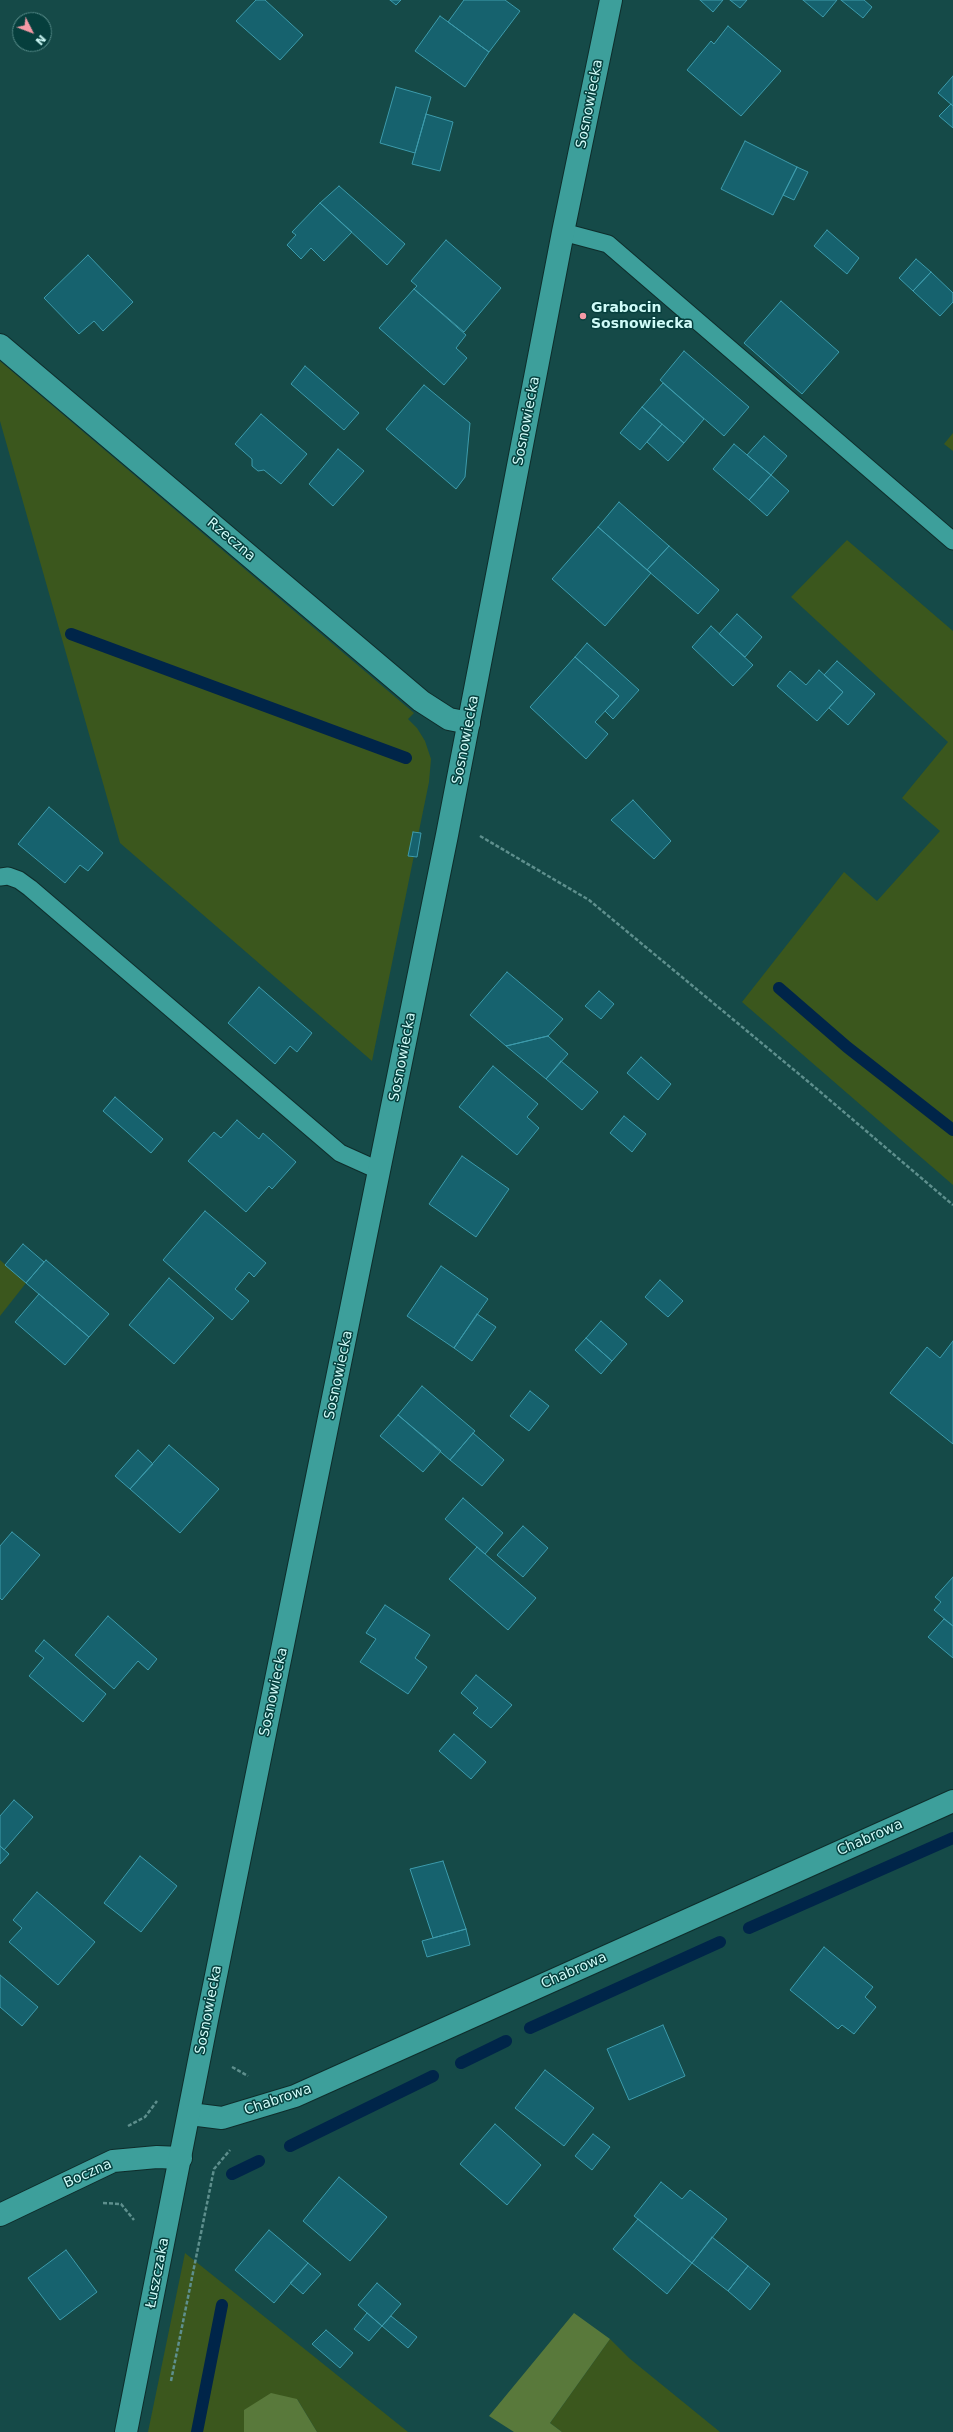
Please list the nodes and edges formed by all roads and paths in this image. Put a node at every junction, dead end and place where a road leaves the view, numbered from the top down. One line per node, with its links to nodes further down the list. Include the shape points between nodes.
1 (611, 0): 2 (street, Sosnowiecka)
2 (564, 232): 4 (lane, via 608,244); 5 (street, Sosnowiecka)
3 (0, 345): 5 (street, Rzeczna, via 421,701 449,719)
4 (953, 541)
5 (469, 723): 6 (street, Sosnowiecka)
6 (450, 819): 8 (street, Sosnowiecka); 9 (path, via 589,900)
7 (0, 877): 8 (lane, via 8,876 19,880 30,888 340,1154)
8 (380, 1171): 14 (street, Sosnowiecka, via 208,2013)
9 (953, 1205)
10 (953, 1801): 12 (street, Chabrowa)
11 (230, 2066): 12 (path)
12 (295, 2096): 14 (street, Chabrowa, via 222,2118)
13 (159, 2098): 15 (path, via 145,2117)
14 (190, 2114): 17 (street, Łuszczaka)
15 (126, 2127)
16 (235, 2147): 19 (path, via 229,2150 214,2169)
17 (181, 2158): 18 (street, Boczna, via 156,2157 113,2161); 20 (street, Łuszczaka)
18 (0, 2215)
19 (170, 2387)
20 (126, 2432)

